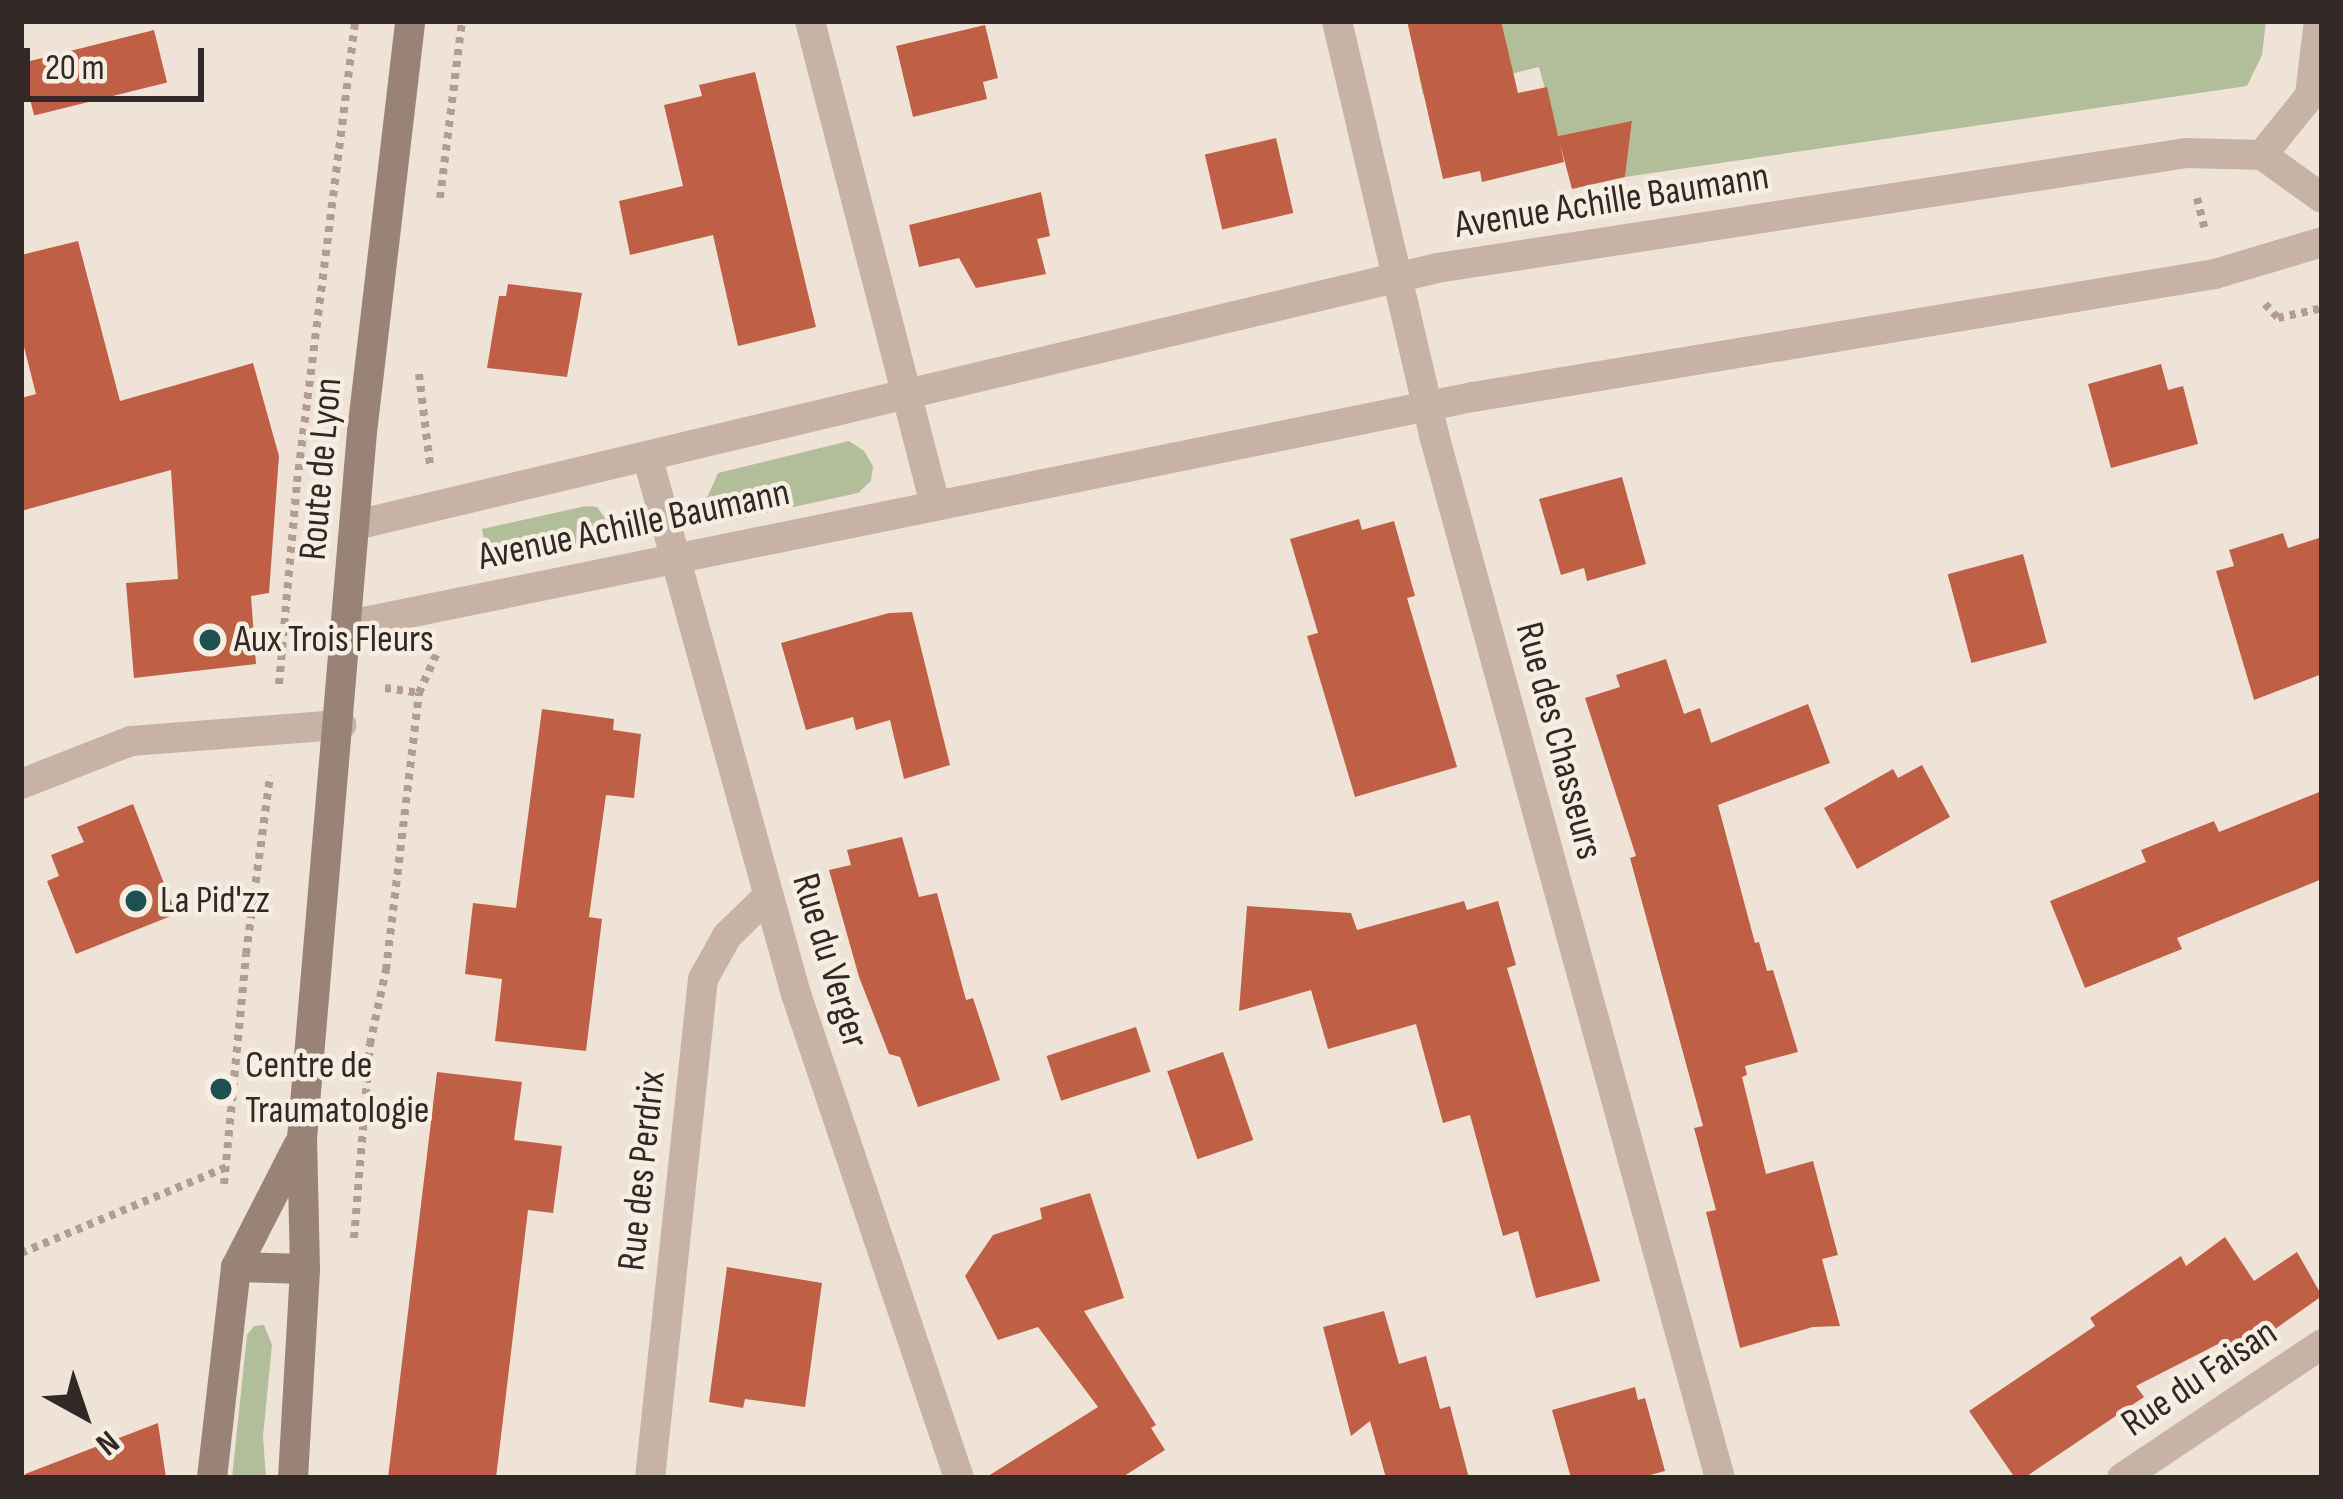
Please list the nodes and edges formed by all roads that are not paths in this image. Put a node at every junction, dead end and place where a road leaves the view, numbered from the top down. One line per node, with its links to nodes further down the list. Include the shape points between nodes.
1 (410, 21): 14 (main road, Route de Lyon)
2 (810, 21): 10 (street)
3 (1337, 21): 9 (street, Rue des Chasseurs)
4 (2319, 21): 5 (street)
5 (2316, 88): 6 (street)
6 (2262, 155): 7 (street); 9 (street, Avenue Achille Baumann, via 2187,153)
7 (2322, 198)
8 (2321, 240): 11 (street, Avenue Achille Baumann, via 2215,274)
9 (1398, 278): 10 (street, Avenue Achille Baumann); 11 (street, Rue des Chasseurs)
10 (909, 393): 12 (street, Avenue Achille Baumann); 13 (street)
11 (1427, 406): 13 (street, Avenue Achille Baumann); 28 (street, Rue des Chasseurs)
12 (648, 459): 14 (street, Avenue Achille Baumann); 15 (street, Rue du Verger)
13 (935, 504): 15 (street, Avenue Achille Baumann)
14 (356, 525): 16 (main road, Route de Lyon)
15 (675, 557): 16 (street, Avenue Achille Baumann); 19 (street, Rue du Verger)
16 (349, 625): 17 (main road, Route de Lyon)
17 (341, 725): 18 (street, via 131,741); 20 (main road, Route de Lyon)
18 (21, 784)
19 (768, 896): 26 (street, Rue des Perdrix, via 727,936 703,979); 27 (street, Rue du Verger)
20 (302, 1139): 21 (main road, Route de Lyon); 22 (main road, Route de Lyon)
21 (236, 1267): 22 (main road); 24 (main road, Route de Lyon)
22 (305, 1269): 25 (main road, Route de Lyon)
23 (2322, 1344): 29 (street, Rue du Faisan)
24 (212, 1478)
25 (293, 1478)
26 (650, 1478)
27 (959, 1478)
28 (1720, 1478)
29 (2122, 1478)

